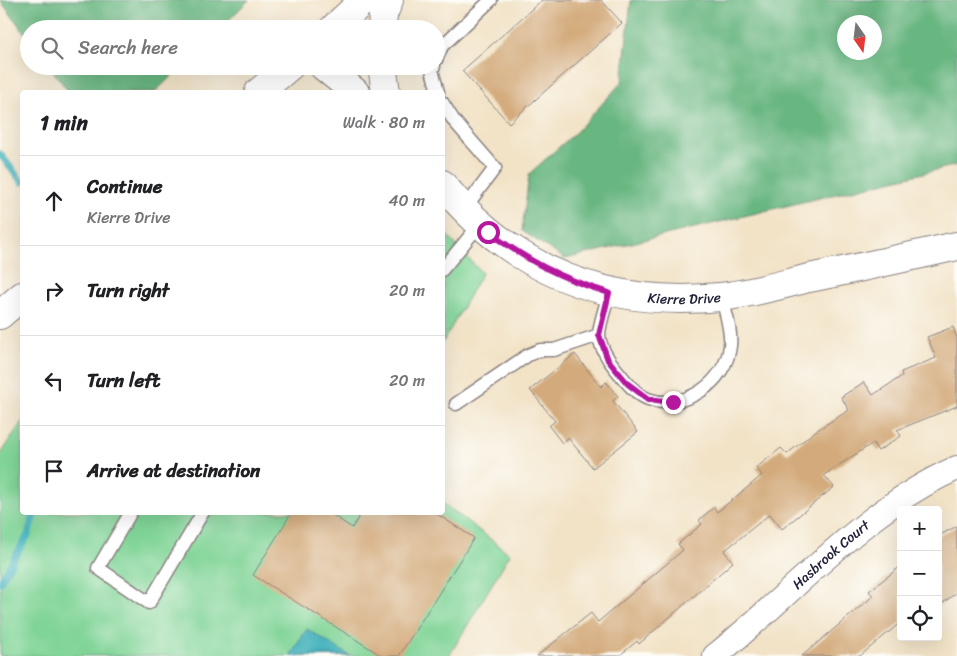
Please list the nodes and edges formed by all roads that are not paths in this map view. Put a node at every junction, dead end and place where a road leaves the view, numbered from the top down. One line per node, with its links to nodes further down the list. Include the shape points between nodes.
1 (364, 0): 4 (street)
2 (389, 0): 5 (street)
3 (491, 0): 6 (lane)
4 (343, 20)
5 (383, 20)
6 (445, 43)
7 (279, 75): 11 (street)
8 (334, 75): 12 (street)
9 (383, 75): 13 (street)
10 (433, 75): 14 (lane)
11 (261, 90)
12 (353, 90)
13 (386, 90)
14 (437, 90)
15 (445, 107): 17 (lane, via 495,168)
16 (445, 187): 17 (street, Kierre Drive)
17 (472, 216): 19 (lane); 20 (street, Kierre Drive, via 526,259 572,282)
18 (957, 246): 21 (street, Kierre Drive)
19 (445, 265)
20 (609, 293): 21 (street, Kierre Drive, via 675,300); 24 (lane)
21 (722, 297): 24 (lane, via 730,344 726,365 711,384 673,402 648,399 628,384 608,360)
22 (20, 298): 23 (street)
23 (0, 315)
24 (599, 335): 25 (lane, via 528,355)
25 (456, 404)
26 (957, 468): 29 (street, Hasbrook Court, via 928,481 892,505)
27 (129, 515): 28 (lane, via 98,568 149,603)
28 (201, 515)
29 (715, 656)

